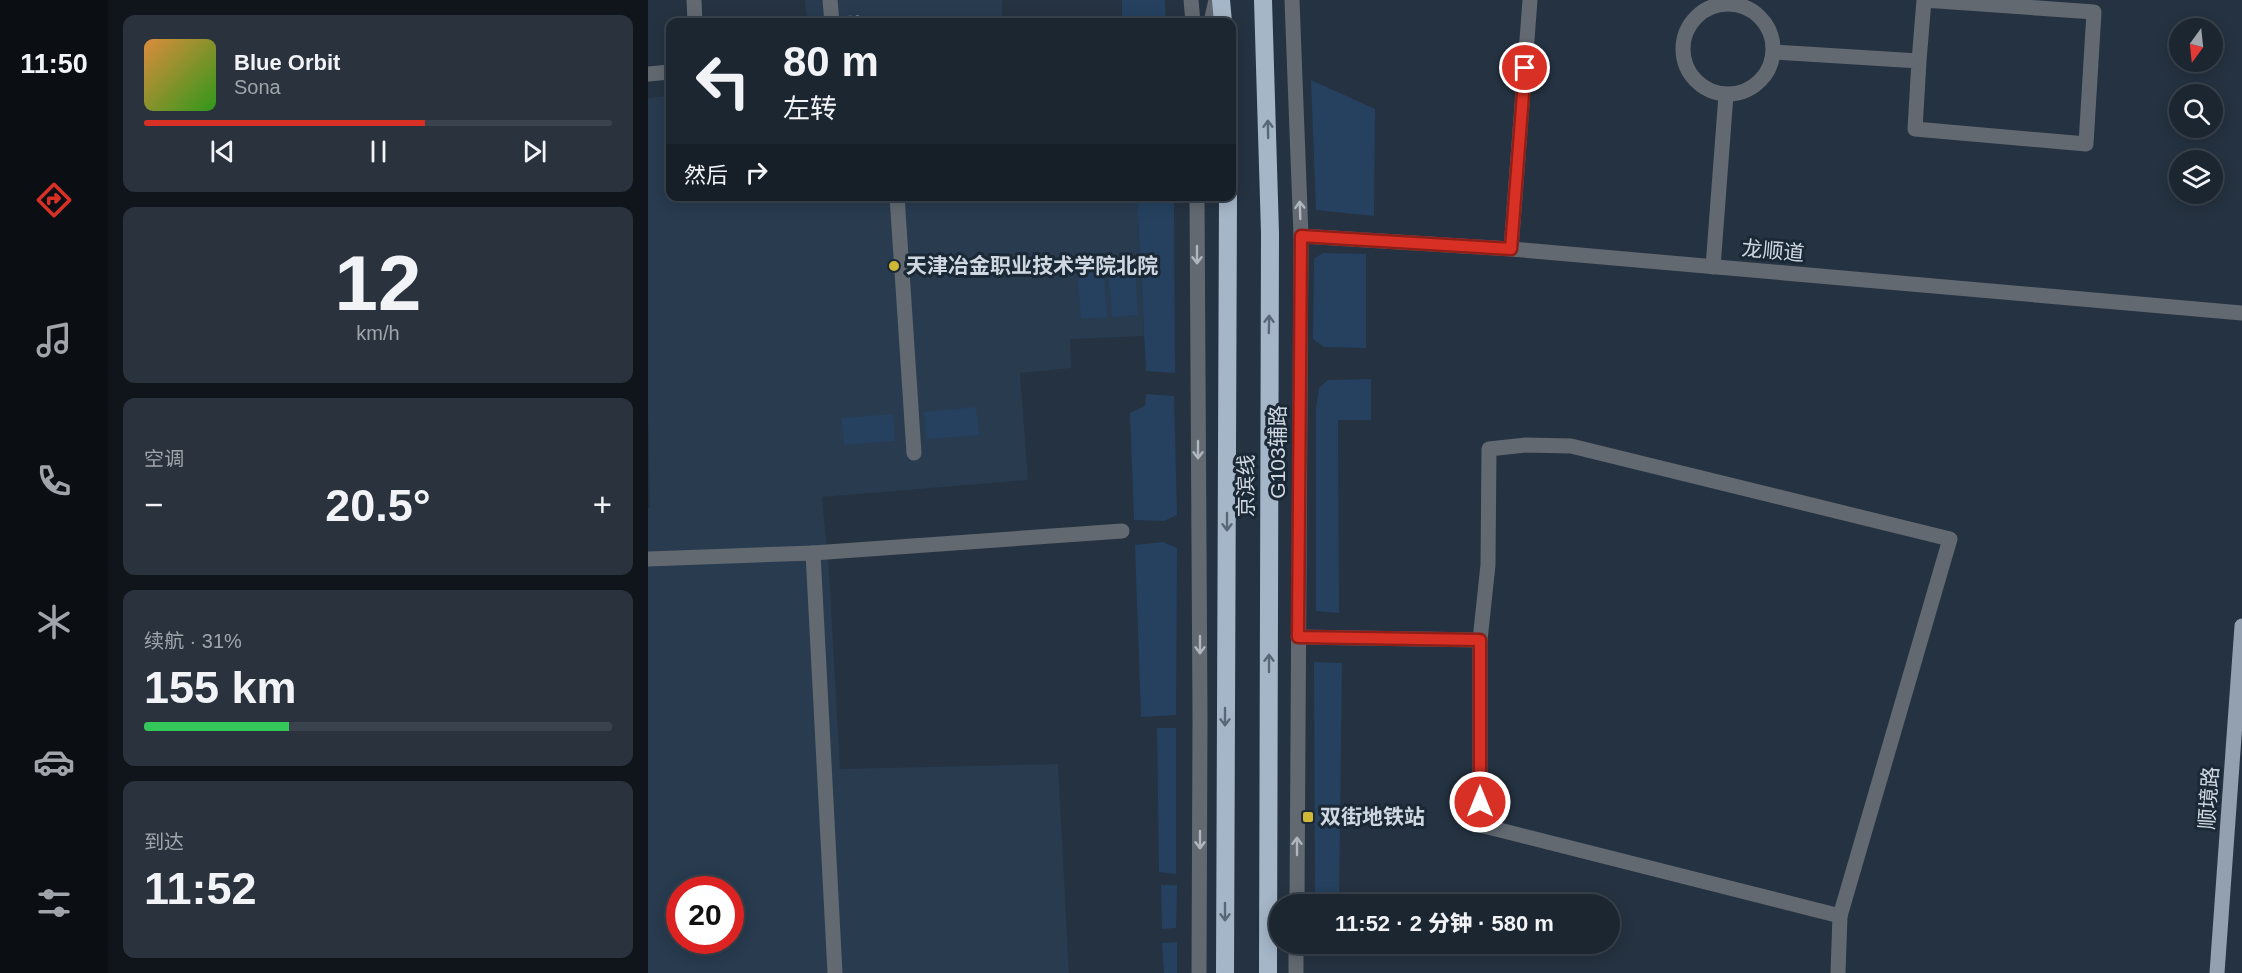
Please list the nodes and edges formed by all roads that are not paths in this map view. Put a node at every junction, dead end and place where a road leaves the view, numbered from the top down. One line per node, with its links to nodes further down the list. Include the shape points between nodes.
1 (694, 0): 10 (street)
2 (830, 0): 11 (street)
3 (1191, 0): 12 (street)
4 (1216, 0): 13 (street)
5 (1221, 0): 14 (highway)
6 (1263, 0): 40 (highway, 京滨线, one-way to 6, via 1270,233)
7 (1292, 0): 23 (street, G103辅路, one-way to 7)
8 (1530, 0): 24 (street)
9 (1734, 2): 15 (street, via 1760,18 1769,30); 19 (street, via 1708,8 1693,20 1682,46 1684,64 1693,79 1714,93)
10 (695, 18)
11 (832, 18)
12 (1193, 18)
13 (1212, 18)
14 (1223, 18)
15 (1773, 52): 16 (street); 19 (street, via 1771,65 1754,87)
16 (1919, 61): 16 (street, via 1915,129 2086,144 2094,12 1924,0)
17 (666, 72): 18 (street)
18 (648, 74)
19 (1726, 95): 25 (street)
20 (897, 201): 27 (street)
21 (1197, 201): 38 (street, one-way to 38)
22 (1228, 201): 39 (highway, 京滨线, one-way to 39)
23 (1301, 236): 24 (street, 龙顺道); 32 (street, G103辅路)
24 (1511, 249): 25 (street, 龙顺道)
25 (1713, 267): 26 (street, 龙顺道)
26 (2242, 313)
27 (914, 453)
28 (1122, 531): 29 (street)
29 (813, 553): 30 (street); 37 (street)
30 (648, 559)
31 (2242, 626): 43 (main road, 顺境路)
32 (1298, 637): 33 (street); 34 (street, G103辅路, one-way to 32)
33 (1480, 640): 35 (street, via 1480,825); 35 (street, via 1488,565 1489,449 1571,446 1950,539)
34 (1297, 894)
35 (1840, 916): 42 (street)
36 (1296, 954): 41 (street)
37 (835, 973)
38 (1199, 973)
39 (1225, 973)
40 (1269, 973)
41 (1296, 973)
42 (1838, 973)
43 (2217, 973)

